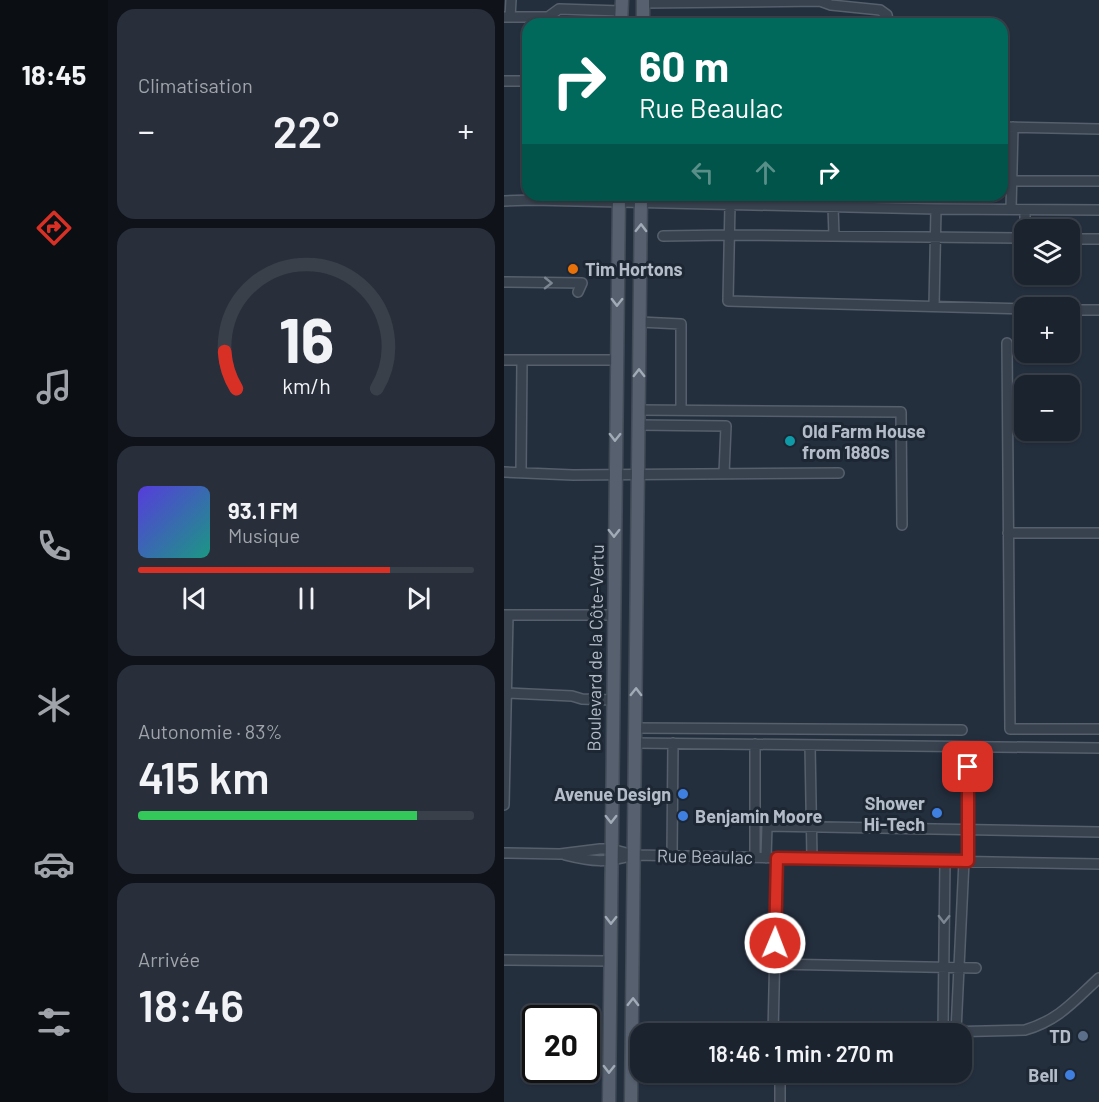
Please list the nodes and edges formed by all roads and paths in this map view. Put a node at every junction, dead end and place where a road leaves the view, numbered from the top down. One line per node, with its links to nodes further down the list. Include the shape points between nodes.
1 (511, 0): 5 (street)
2 (643, 1): 9 (main road); 10 (street, via 820,1 880,10)
3 (581, 9): 4 (street); 6 (street, via 560,9); 7 (street)
4 (621, 14): 8 (street)
5 (507, 17): 6 (street)
6 (548, 17)
7 (581, 18)
8 (603, 18)
9 (643, 18)
10 (887, 18)
11 (504, 81): 12 (street)
12 (522, 81)
13 (1008, 127): 14 (street)
14 (1013, 127): 15 (street); 16 (street)
15 (1099, 129)
16 (1008, 172)
17 (1008, 181): 18 (street)
18 (1099, 181)
19 (1008, 188): 29 (street)
20 (522, 200): 21 (street)
21 (504, 201)
22 (619, 201): 50 (main road, Boulevard de la Côte-Vertu, one-way to 50)
23 (641, 201): 46 (main road, one-way to 23)
24 (734, 201): 26 (street); 33 (street)
25 (874, 201): 27 (street)
26 (833, 206): 27 (street); 35 (street)
27 (874, 207): 28 (street)
28 (936, 209): 29 (street); 36 (street)
29 (1011, 209): 30 (street)
30 (1025, 210): 31 (street); 32 (street)
31 (1099, 210)
32 (1025, 219)
33 (729, 235): 34 (street); 35 (street); 42 (street, via 728,301)
34 (663, 236)
35 (834, 236): 36 (street)
36 (935, 237): 37 (street); 42 (street)
37 (1014, 238)
38 (1080, 239): 39 (street)
39 (1099, 239)
40 (504, 282): 41 (street, one-way to 41, via 582,283)
41 (578, 292)
42 (934, 306): 43 (street)
43 (1014, 309)
44 (1080, 310): 45 (street)
45 (1099, 310)
46 (640, 322): 51 (main road, one-way to 46); 52 (street, via 681,324)
47 (1007, 343): 61 (street)
48 (504, 360): 49 (street)
49 (522, 360): 50 (street); 55 (street)
50 (616, 360): 57 (main road, Boulevard de la Côte-Vertu, one-way to 57)
51 (639, 410): 52 (street); 53 (main road)
52 (681, 410): 60 (street, via 901,412)
53 (639, 425): 58 (main road); 59 (street, via 726,426)
54 (504, 472): 55 (street)
55 (521, 472): 57 (street)
56 (840, 473): 59 (street)
57 (615, 474): 58 (street); 64 (main road, Boulevard de la Côte-Vertu, one-way to 64)
58 (638, 474): 59 (street); 68 (main road, one-way to 58)
59 (724, 474)
60 (902, 525)
61 (1008, 533): 62 (street); 69 (street, via 1010,729)
62 (1099, 533)
63 (506, 615): 64 (street); 65 (street)
64 (614, 615): 67 (main road, Boulevard de la Côte-Vertu)
65 (505, 682): 66 (street)
66 (506, 693): 67 (street); 77 (street)
67 (612, 700): 82 (main road, Boulevard de la Côte-Vertu, one-way to 82)
68 (636, 728): 70 (street); 71 (main road)
69 (1099, 729)
70 (962, 730)
71 (635, 743): 72 (street); 83 (main road)
72 (673, 743): 73 (street); 84 (street)
73 (755, 744): 74 (street); 85 (street)
74 (810, 745): 75 (street); 78 (street)
75 (969, 747): 76 (street); 79 (street)
76 (1099, 748)
77 (504, 805)
78 (810, 827): 79 (street); 86 (street, via 766,826); 88 (street)
79 (968, 830): 80 (street); 90 (street)
80 (1099, 832)
81 (504, 853): 82 (street, Rue Beaulac, via 560,854 581,850)
82 (611, 855): 83 (street, Rue Beaulac); 93 (main road, Boulevard de la Côte-Vertu, one-way to 93)
83 (634, 855): 84 (street, Rue Beaulac); 105 (main road, one-way to 83)
84 (672, 856): 85 (street, Rue Beaulac)
85 (755, 857): 86 (street, Rue Beaulac)
86 (766, 858): 87 (street, Rue Beaulac)
87 (777, 858): 88 (street, Rue Beaulac); 94 (street)
88 (812, 858): 89 (street, Rue Beaulac)
89 (945, 861): 90 (street, Rue Beaulac); 95 (street, one-way to 95)
90 (966, 861): 91 (street, Rue Beaulac); 96 (street)
91 (1099, 864)
92 (504, 960): 93 (street)
93 (610, 961): 104 (main road, Boulevard de la Côte-Vertu, one-way to 104)
94 (774, 964): 95 (street); 99 (street)
95 (943, 967): 96 (street); 100 (street)
96 (959, 968): 97 (street); 101 (street)
97 (976, 968)
98 (1099, 978): 102 (street, via 1049,1022 1025,1030)
99 (772, 1023)
100 (943, 1023)
101 (956, 1023)
102 (972, 1031)
103 (780, 1083): 106 (street)
104 (609, 1102)
105 (631, 1102)
106 (780, 1102)

